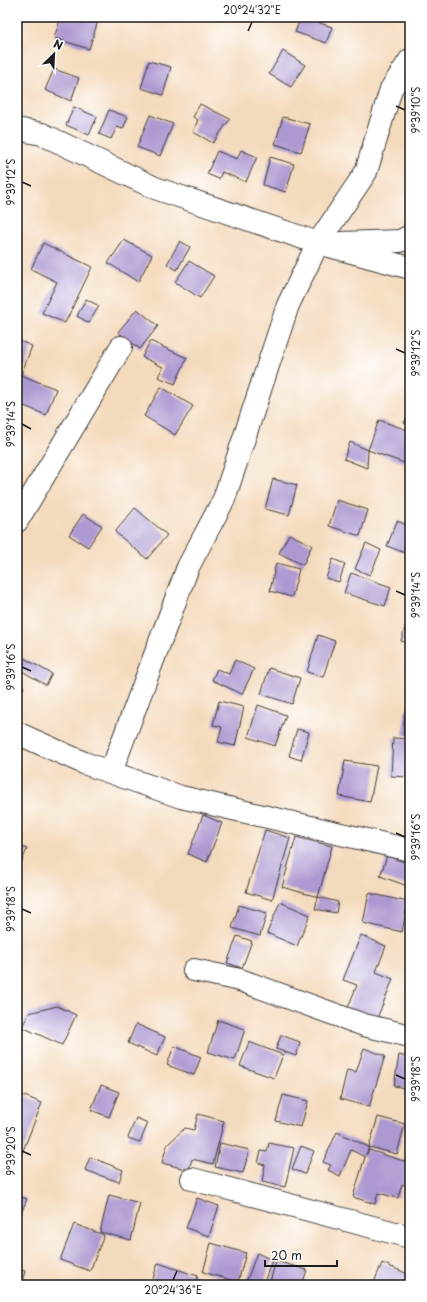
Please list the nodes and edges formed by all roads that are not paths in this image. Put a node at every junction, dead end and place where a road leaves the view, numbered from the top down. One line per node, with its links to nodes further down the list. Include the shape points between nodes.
1 (410, 60): 4 (street, via 391,89 366,172)
2 (17, 129): 4 (street, via 42,134 155,188)
3 (410, 236): 4 (street, via 400,241)
4 (318, 243): 5 (street); 9 (street, via 288,305 224,499 188,566)
5 (410, 268)
6 (121, 347): 7 (street)
7 (17, 521)
8 (17, 733): 9 (street)
9 (110, 772): 10 (street, via 181,797)
10 (410, 850)
11 (194, 970): 12 (street, via 240,980 364,1025)
12 (410, 1036)
13 (192, 1179): 14 (street)
14 (410, 1237)

